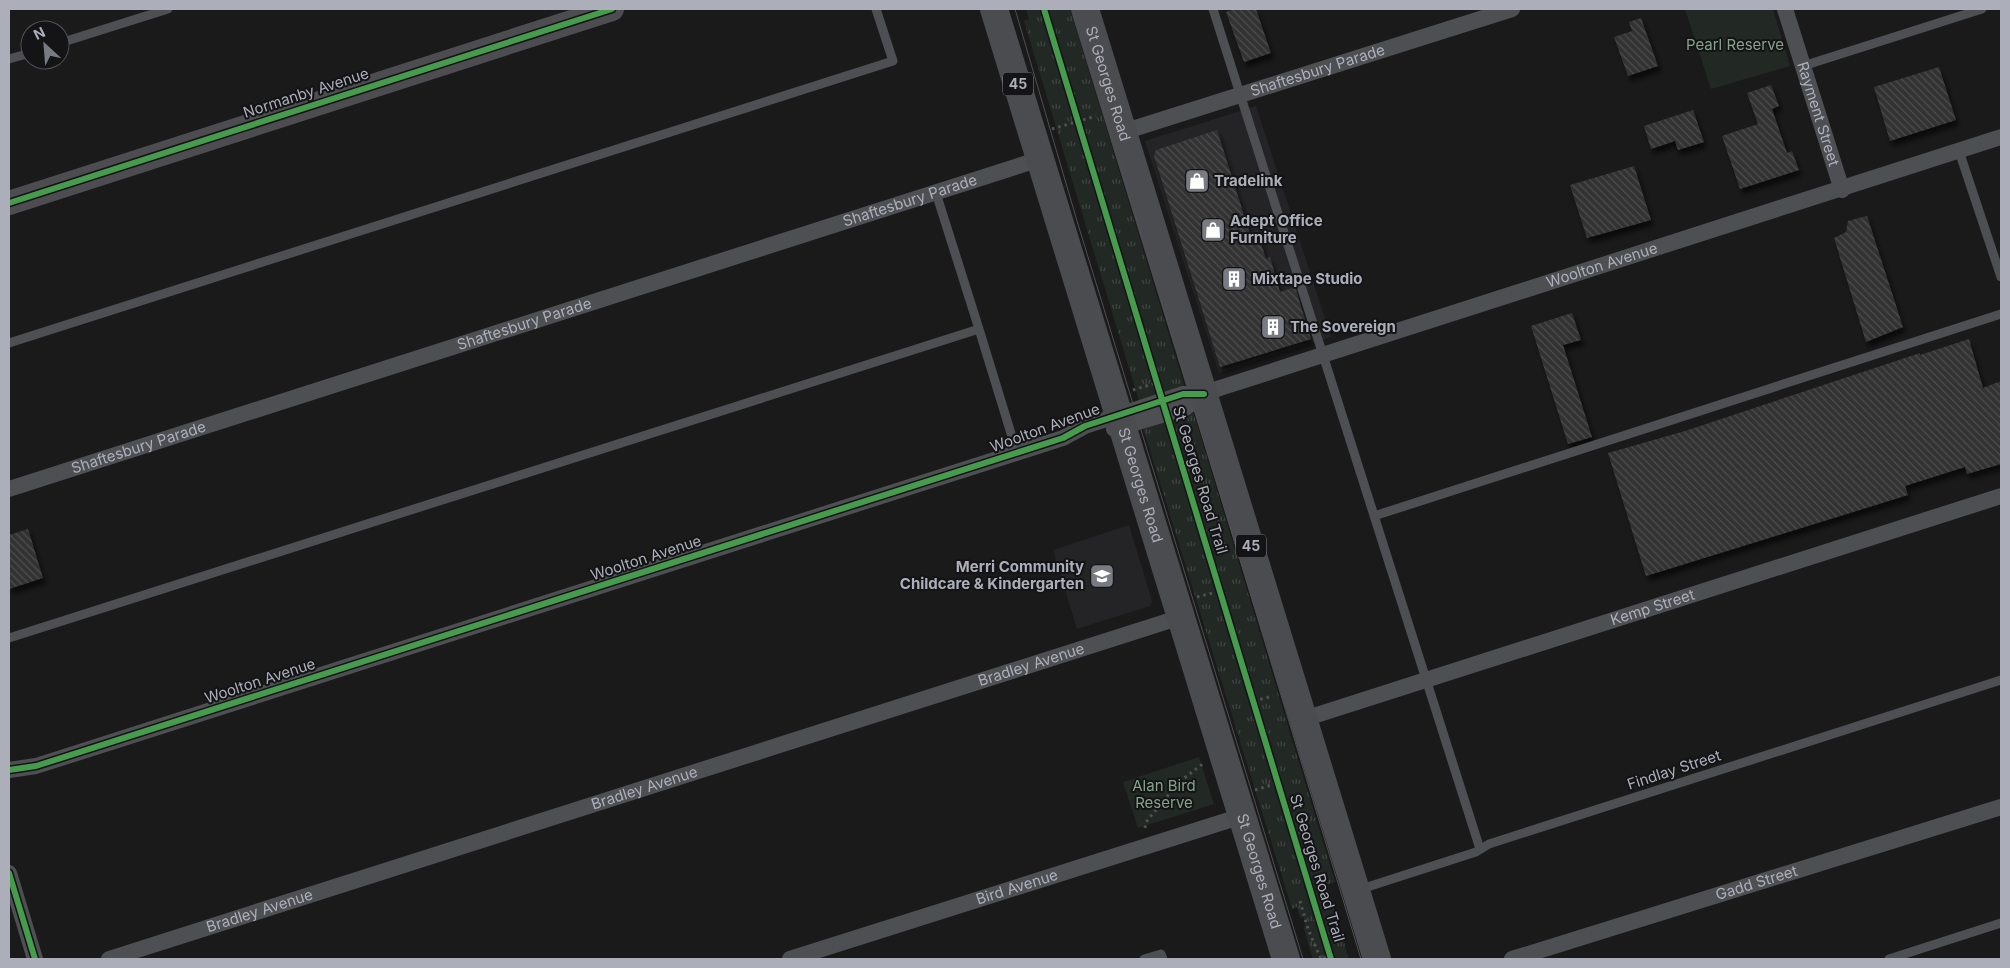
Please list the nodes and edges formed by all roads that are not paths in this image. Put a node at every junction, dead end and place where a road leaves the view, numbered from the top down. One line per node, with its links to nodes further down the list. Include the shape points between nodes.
1 (168, 9): 10 (lane)
2 (612, 9): 19 (main road, Normanby Avenue)
3 (876, 9): 23 (lane, via 893,61)
4 (994, 9): 15 (highway, St Georges Road / 45)
5 (1086, 9): 13 (highway, St Georges Road / 45)
6 (1212, 9): 12 (lane)
7 (1512, 9): 12 (street, Shaftesbury Parade)
8 (1785, 9): 11 (street, Rayment Street)
9 (1982, 9): 11 (lane)
10 (70, 40)
11 (1803, 66): 17 (street, Rayment Street)
12 (1240, 96): 13 (street, Shaftesbury Parade); 24 (lane)
13 (1120, 121): 25 (highway, St Georges Road / 45)
14 (2001, 137): 16 (street, Woolton Avenue)
15 (1036, 148): 18 (street, Shaftesbury Parade); 26 (highway, St Georges Road / 45)
16 (1959, 151): 17 (street, Woolton Avenue); 20 (lane)
17 (1842, 190): 24 (street, Woolton Avenue)
18 (936, 193): 22 (lane); 28 (street, Shaftesbury Parade)
19 (9, 202)
20 (2001, 277)
21 (2001, 314): 30 (lane)
22 (979, 329): 27 (lane); 32 (lane)
23 (9, 344)
24 (1324, 356): 25 (street, Woolton Avenue); 30 (lane)
25 (1204, 394): 26 (street, Woolton Avenue, via 1187,393); 26 (street, Woolton Avenue, via 1185,408); 35 (highway, St Georges Road / 45)
26 (1119, 413): 27 (street, Woolton Avenue, via 1091,435 1063,438); 31 (highway, St Georges Road / 45)
27 (1017, 453): 36 (street, Woolton Avenue)
28 (9, 489)
29 (2001, 496): 33 (street, Kemp Street)
30 (1374, 516): 33 (lane)
31 (1181, 617): 40 (highway, St Georges Road / 45); 46 (street, Bradley Avenue)
32 (9, 638)
33 (1427, 679): 35 (street, Kemp Street); 41 (lane)
34 (2001, 680): 41 (lane, Findlay Street)
35 (1304, 719): 43 (highway, St Georges Road / 45)
36 (36, 766): 37 (street, Woolton Avenue); 38 (street, Woolton Avenue)
37 (9, 770)
38 (9, 781)
39 (2001, 807): 52 (street, Gadd Street)
40 (1242, 816): 47 (street, Bird Avenue); 50 (highway, St Georges Road / 45)
41 (1480, 849): 43 (lane, Findlay Street)
42 (9, 873): 45 (street)
43 (1356, 891): 51 (highway, St Georges Road / 45)
44 (2001, 923): 53 (lane)
45 (35, 959)
46 (109, 959)
47 (790, 959)
48 (1144, 959): 49 (lane, via 1161,954)
49 (1163, 959)
50 (1286, 959)
51 (1377, 959)
52 (1512, 959)
53 (1889, 959)

